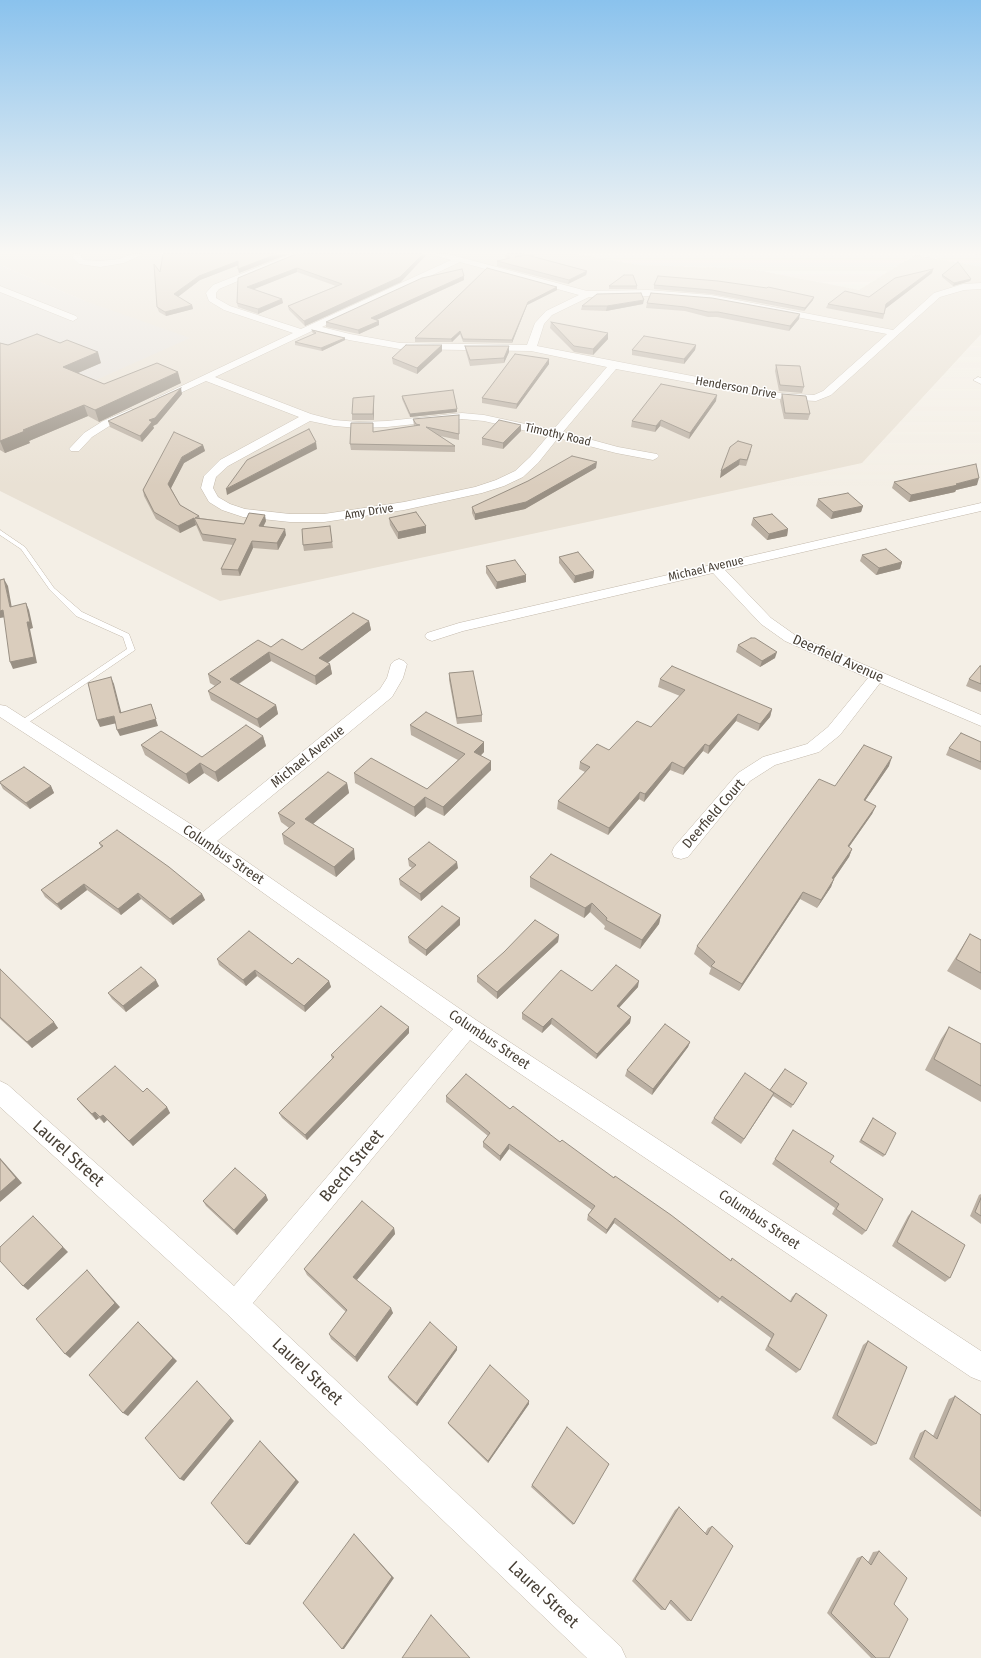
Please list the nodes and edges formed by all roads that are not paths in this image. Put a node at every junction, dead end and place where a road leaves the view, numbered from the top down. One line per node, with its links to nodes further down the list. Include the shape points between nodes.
1 (330, 331): 6 (street, Henderson Drive, via 400,346)
2 (537, 331): 6 (street)
3 (887, 331): 5 (street)
4 (302, 332): 8 (street)
5 (896, 333): 7 (street, Henderson Drive, via 827,393 816,398 780,396)
6 (531, 348): 7 (street, Henderson Drive)
7 (614, 365): 10 (street, Amy Drive)
8 (206, 377): 9 (street, Timothy Road); 11 (street, via 107,423 88,435)
9 (308, 417): 10 (street, Timothy Road, via 359,425 462,416 484,418); 10 (street, Amy Drive, via 224,463 210,476 207,488 213,499 243,513 290,518 324,518 404,506 478,490 519,474)
10 (555, 434): 12 (street, Timothy Road, via 616,450)
11 (75, 449)
12 (654, 456)
13 (981, 507): 15 (street, Michael Avenue)
14 (0, 532): 21 (lane, via 23,548 52,589 79,614 126,636 131,650)
15 (715, 567): 16 (street, Michael Avenue, via 460,627); 18 (street, Deerfield Avenue, via 749,605 790,638)
16 (432, 636)
17 (398, 664): 22 (street, Michael Avenue, via 395,678 386,693)
18 (877, 677): 20 (street, Deerfield Avenue); 23 (street, Deerfield Court, via 834,731 813,748 769,761 744,777)
19 (0, 710): 21 (street, Columbus Street)
20 (981, 721)
21 (22, 724): 22 (street, Columbus Street)
22 (204, 841): 24 (street, Columbus Street)
23 (680, 852)
24 (468, 1027): 26 (street, Beech Street); 27 (street, Columbus Street)
25 (0, 1092): 26 (street, Laurel Street)
26 (235, 1304): 28 (street, Laurel Street)
27 (981, 1367)
28 (610, 1658)

